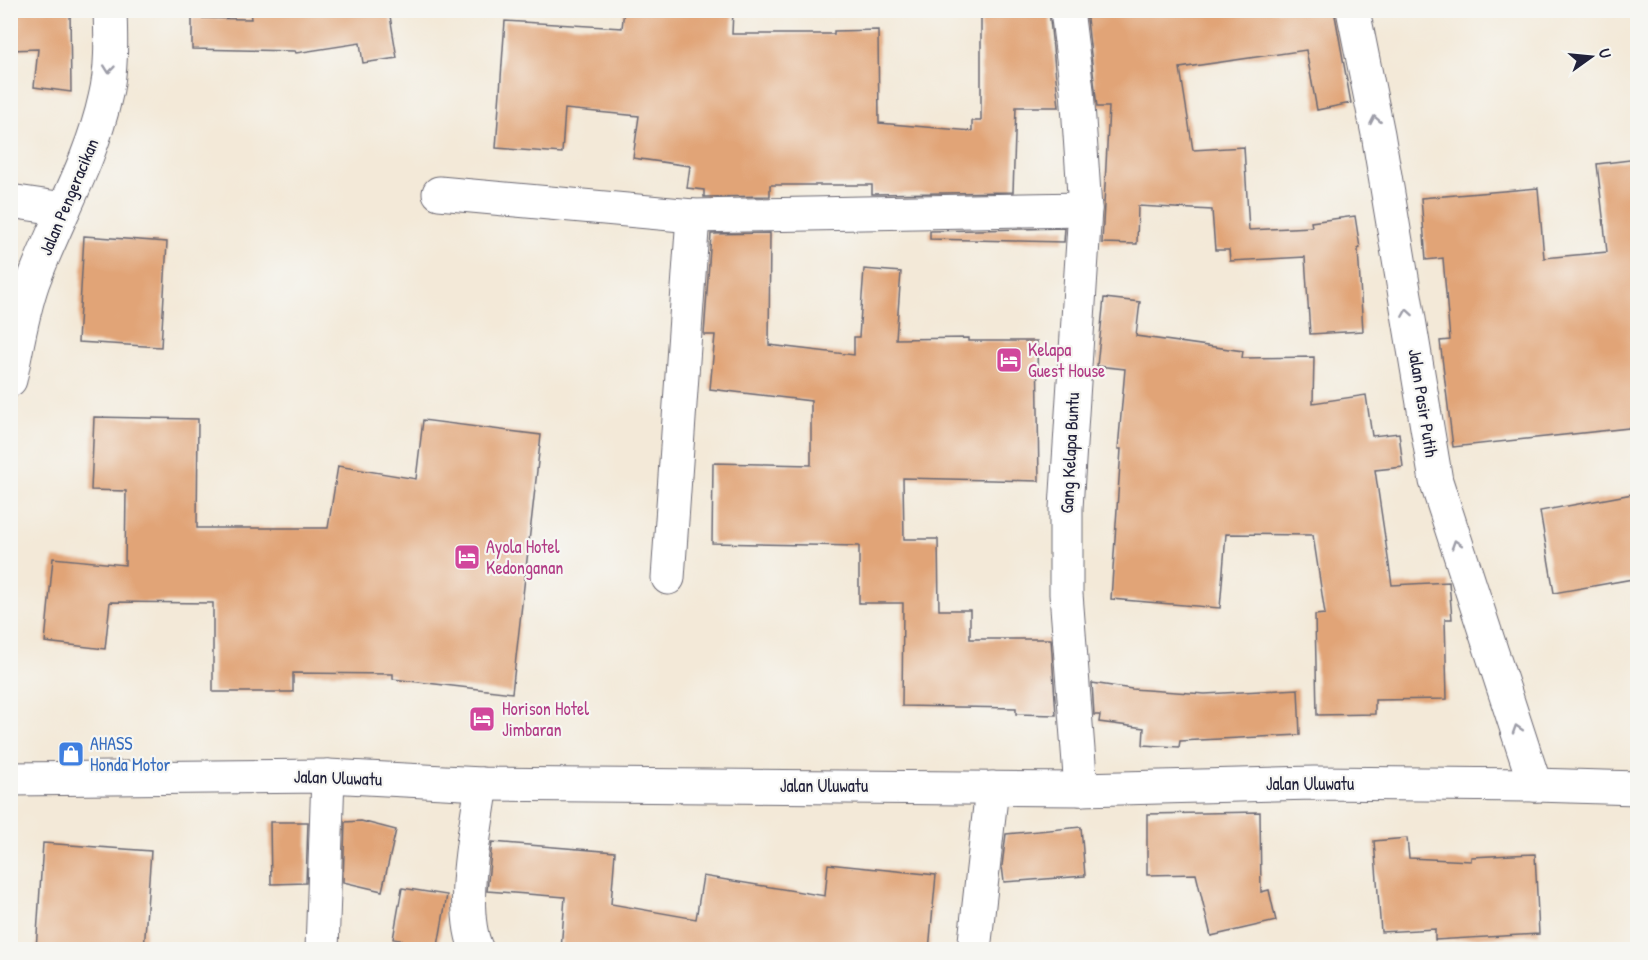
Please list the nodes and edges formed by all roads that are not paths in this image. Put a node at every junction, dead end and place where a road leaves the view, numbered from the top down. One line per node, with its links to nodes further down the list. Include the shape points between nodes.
1 (110, 10): 6 (street, Jalan Pengeracikan, one-way to 6, via 106,96)
2 (1066, 10): 7 (street, Gang Kelapa Buntu, via 1077,90)
3 (1353, 10): 14 (street, Jalan Pasir Putih, one-way to 3, via 1436,481 1378,134)
4 (439, 193): 8 (street)
5 (10, 201): 6 (street)
6 (64, 209): 9 (street, Jalan Pengeracikan, via 33,283)
7 (1085, 209): 8 (street); 17 (street, Gang Kelapa Buntu, via 1066,508 1066,594)
8 (693, 216): 10 (street)
9 (10, 380)
10 (668, 578)
11 (328, 776): 12 (street, Jalan Uluwatu); 13 (street, Jalan Uluwatu); 18 (street)
12 (10, 779)
13 (482, 784): 15 (street, Jalan Uluwatu); 19 (street, via 467,901)
14 (1535, 785): 16 (street, Jalan Uluwatu); 17 (street, Jalan Uluwatu, via 1314,783)
15 (992, 788): 17 (street, Jalan Uluwatu); 20 (street)
16 (1638, 788)
17 (1081, 789)
18 (322, 950)
19 (477, 950)
20 (974, 950)

